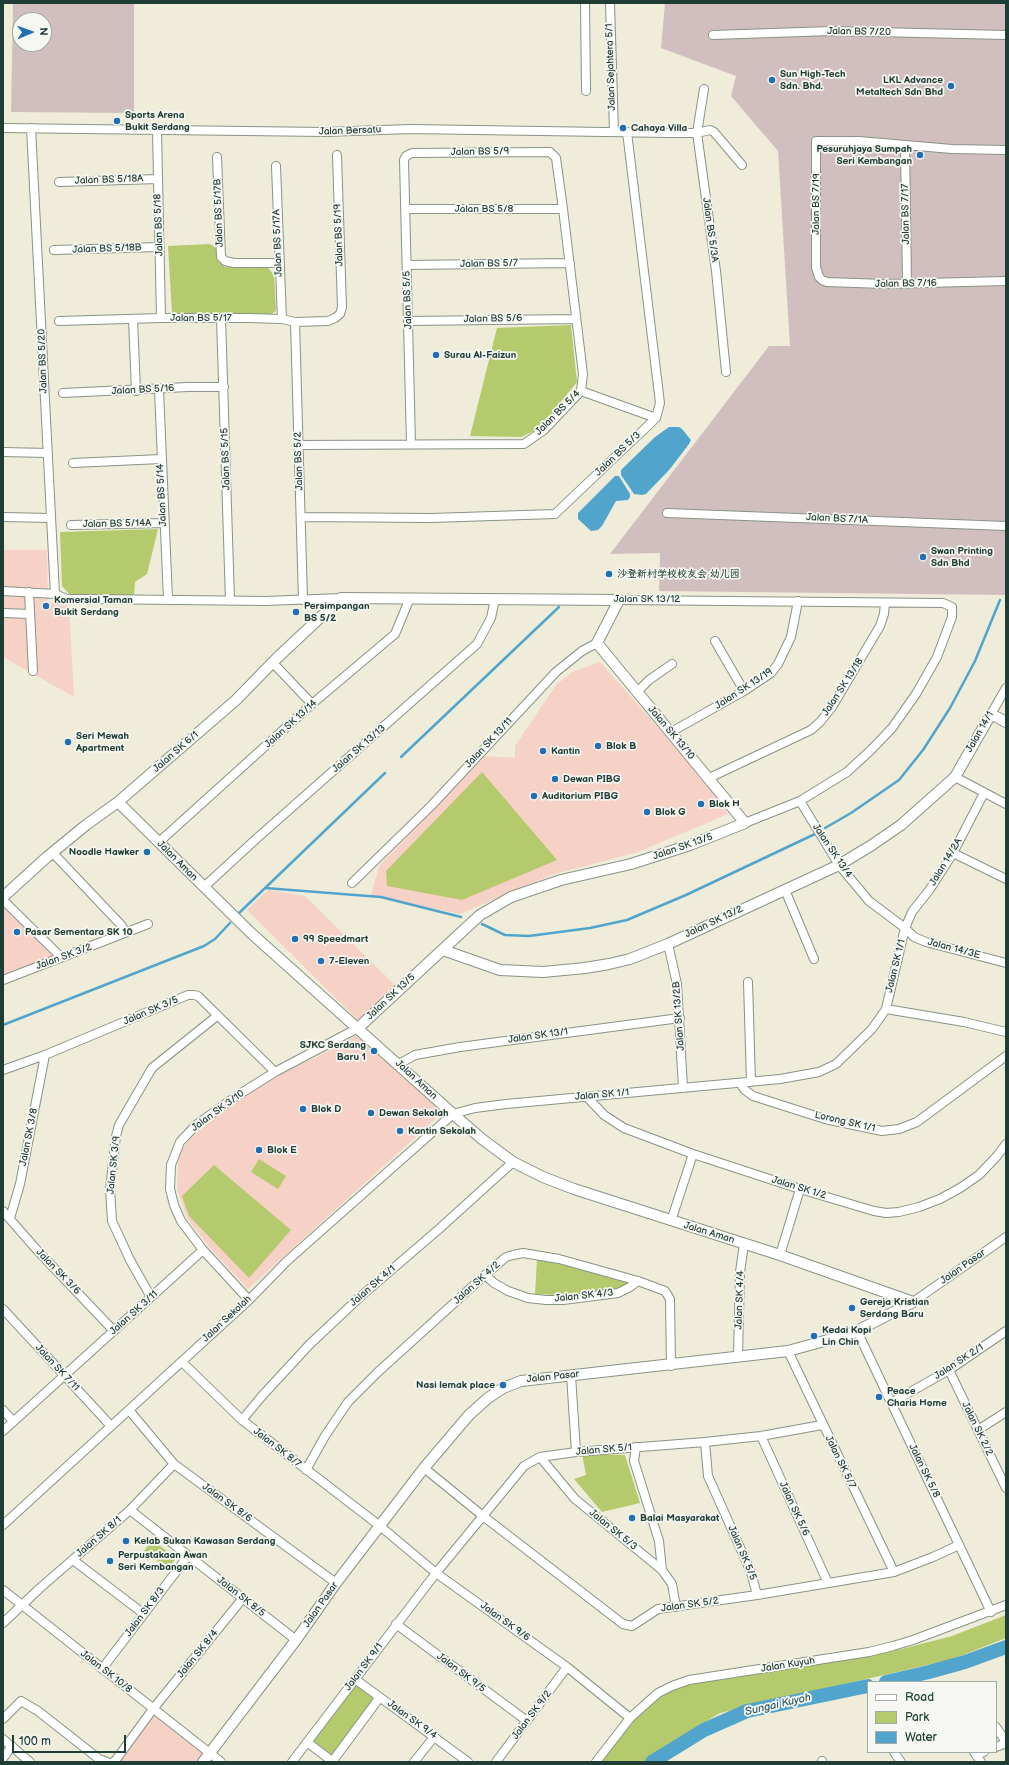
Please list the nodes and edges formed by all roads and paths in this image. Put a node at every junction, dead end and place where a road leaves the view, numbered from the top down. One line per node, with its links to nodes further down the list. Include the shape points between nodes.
1 (585, 3): 6 (street)
2 (610, 3): 10 (street, Jalan Sejahtera 5/1)
3 (713, 35): 4 (street, Jalan BS 7/20, via 830,31)
4 (1006, 35)
5 (704, 89): 12 (street, Jalan BS 5/3A)
6 (586, 91)
7 (3, 128): 8 (street, Jalan Bersatu)
8 (31, 128): 9 (street, Jalan Bersatu); 52 (street, Jalan BS 5/20)
9 (157, 131): 10 (street, Jalan Bersatu, via 325,132 414,129); 21 (street, Jalan BS 5/18)
10 (614, 132): 11 (street, Jalan Bersatu)
11 (627, 132): 12 (street, Jalan Bersatu); 48 (street, via 660,403)
12 (697, 133): 19 (street, Jalan Bersatu, via 710,130 714,132); 42 (street, Jalan BS 5/3A, via 716,271)
13 (905, 145): 14 (street); 30 (street, Jalan BS 7/19, via 816,141); 32 (street, Jalan BS 7/17)
14 (1006, 150)
15 (553, 154): 17 (street, Jalan BS 5/9, via 545,151 487,151 412,153); 24 (street, Jalan BS 5/4, via 557,163)
16 (337, 155): 33 (street, Jalan BS 5/19, via 342,300)
17 (406, 156): 23 (street, Jalan BS 5/5, via 403,164)
18 (217, 157): 27 (street, Jalan BS 5/17B, via 221,257 234,264)
19 (742, 165)
20 (276, 166): 27 (street, Jalan BS 5/17A)
21 (158, 179): 22 (street, Jalan BS 5/18A); 25 (street, Jalan BS 5/18)
22 (60, 182)
23 (405, 209): 24 (street, Jalan BS 5/8); 29 (street, Jalan BS 5/5)
24 (563, 209): 28 (street, Jalan BS 5/4)
25 (159, 247): 26 (street, Jalan BS 5/18B); 34 (street, Jalan BS 5/18)
26 (54, 250)
27 (279, 263): 37 (street, Jalan BS 5/17A)
28 (570, 263): 29 (street, Jalan BS 5/7); 38 (street, Jalan BS 5/4)
29 (407, 265): 40 (street, Jalan BS 5/5)
30 (816, 267): 32 (street, Jalan BS 7/16, via 819,277 827,282)
31 (1006, 281): 32 (street, Jalan BS 7/16)
32 (907, 284)
33 (340, 314): 41 (street, Jalan BS 5/17, via 328,322)
34 (161, 318): 35 (street, Jalan BS 5/17); 36 (street, Jalan BS 5/17)
35 (221, 318): 37 (street, Jalan BS 5/17); 43 (street, Jalan BS 5/15)
36 (133, 319): 39 (street, Jalan BS 5/17); 45 (street)
37 (282, 319): 41 (street, Jalan BS 5/17)
38 (576, 319): 40 (street, Jalan BS 5/6); 46 (street, Jalan BS 5/4, via 583,374)
39 (59, 321)
40 (409, 321): 49 (street, Jalan BS 5/5)
41 (295, 322): 50 (street, Jalan BS 5/2)
42 (726, 372)
43 (224, 387): 44 (street, Jalan BS 5/16); 71 (street, Jalan BS 5/15)
44 (159, 390): 45 (street, Jalan BS 5/16); 53 (street, Jalan BS 5/14)
45 (136, 391): 47 (street, Jalan BS 5/16)
46 (581, 391): 48 (street); 49 (street, Jalan BS 5/4, via 544,430 524,444)
47 (63, 394)
48 (656, 418): 56 (street, Jalan BS 5/3, via 556,514 431,518)
49 (412, 444): 50 (street, Jalan BS 5/4)
50 (298, 446): 56 (street, Jalan BS 5/2)
51 (3, 452): 52 (street)
52 (48, 453): 58 (street, Jalan BS 5/20)
53 (161, 459): 54 (street); 59 (street, Jalan BS 5/14)
54 (73, 463)
55 (667, 513): 61 (street, Jalan BS 7/1A)
56 (301, 516): 68 (street, Jalan BS 5/2)
57 (3, 517): 58 (street)
58 (51, 518): 64 (street, Jalan BS 5/20)
59 (164, 523): 60 (street, Jalan BS 5/14A); 67 (street, Jalan BS 5/14)
60 (71, 525)
61 (1006, 526)
62 (3, 591): 63 (street)
63 (29, 592): 64 (street); 76 (street)
64 (55, 594): 67 (street, via 67,599)
65 (340, 598): 66 (street, Jalan SK 13/12); 68 (street); 79 (street, Jalan SK 6/1)
66 (410, 598): 69 (street, Jalan SK 13/12); 85 (street, Jalan SK 13/14, via 395,634)
67 (168, 600): 71 (street)
68 (303, 600): 71 (street)
69 (495, 600): 70 (street, Jalan SK 13/12); 102 (street, Jalan SK 13/13, via 491,618 477,644)
70 (619, 600): 72 (street, Jalan SK 13/12); 78 (street)
71 (230, 601)
72 (798, 601): 73 (street, Jalan SK 13/12); 83 (street, Jalan SK 13/19, via 794,630 775,669)
73 (885, 603): 74 (street, Jalan SK 13/12, via 943,603); 90 (street, Jalan SK 13/18, via 880,626 832,707 820,722 811,730)
74 (952, 607): 92 (street, Jalan SK 13/5, via 952,617 937,657 916,694 892,728 847,772)
75 (3, 613): 76 (street)
76 (30, 614): 81 (street)
77 (715, 641): 83 (street)
78 (597, 643): 84 (street, Jalan SK 13/10); 101 (street, Jalan SK 13/11, via 582,651 556,672 430,806)
79 (273, 663): 85 (street); 93 (street, Jalan SK 6/1, via 236,700)
80 (672, 664): 84 (street)
81 (33, 671)
82 (1006, 688): 86 (street, Jalan 14/1)
83 (744, 691): 88 (street, Jalan SK 13/19)
84 (637, 692): 88 (street, Jalan SK 13/10)
85 (312, 704): 96 (street, Jalan SK 13/14)
86 (990, 714): 87 (street); 89 (street, Jalan 14/1)
87 (1006, 722)
88 (671, 732): 90 (street, Jalan SK 13/10)
89 (955, 776): 91 (street); 99 (street, Jalan SK 13/2, via 901,824)
90 (709, 778): 95 (street, Jalan SK 13/10)
91 (984, 793): 94 (street); 98 (street, Jalan 14/2A)
92 (800, 801): 95 (street, Jalan SK 13/5); 99 (street, Jalan SK 13/4)
93 (118, 802): 96 (street, Jalan Aman); 97 (street, Jalan SK 6/1)
94 (1006, 804)
95 (745, 824): 110 (street, Jalan SK 13/5, via 690,846 631,864 561,880 511,897 480,916)
96 (159, 842): 102 (street, Jalan Aman)
97 (52, 852): 104 (street, Jalan SK 6/1); 108 (street, via 122,926)
98 (953, 853): 100 (street); 107 (street, Jalan 14/2A, via 912,912)
99 (839, 865): 103 (street, Jalan SK 13/2); 107 (street, Jalan SK 13/4, via 869,901)
100 (1006, 879)
101 (352, 883)
102 (204, 888): 119 (street, Jalan Aman)
103 (785, 890): 109 (street, Jalan SK 13/2); 112 (street)
104 (3, 897)
105 (3, 900): 111 (street)
106 (148, 924): 108 (street, Jalan SK 3/2)
107 (905, 928): 113 (street, Jalan 14/3E, via 914,937 926,942); 116 (street, Jalan SK 1/1)
108 (125, 933): 111 (street, Jalan SK 3/2)
109 (668, 944): 110 (street, Jalan SK 13/2, via 630,959 609,964 543,972 500,970); 118 (street, Jalan SK 13/2B, via 677,984)
110 (443, 950): 119 (street, Jalan SK 13/5)
111 (61, 957): 114 (street, Jalan SK 3/2)
112 (814, 959)
113 (1006, 963)
114 (3, 980)
115 (748, 982): 126 (street)
116 (886, 1009): 120 (street); 126 (street, Jalan SK 1/1, via 872,1029 827,1070 804,1076)
117 (217, 1016): 121 (street, Jalan SK 3/5, via 198,996 188,995); 125 (street, Jalan SK 3/5); 144 (street, Jalan SK 3/9, via 152,1068 119,1126 116,1136 110,1189 112,1221 130,1260)
118 (680, 1018): 123 (street, Jalan SK 13/1, via 460,1047 416,1055); 128 (street, Jalan SK 13/2B)
119 (358, 1028): 123 (street, Jalan Aman); 125 (street, Jalan SK 3/10)
120 (1006, 1032)
121 (45, 1055): 124 (street, Jalan SK 3/5); 136 (street, Jalan SK 3/8, via 20,1184)
122 (1006, 1056): 127 (street, Lorong SK 1/1, via 917,1122 899,1129 882,1131 825,1118 753,1096)
123 (399, 1064): 130 (street, Jalan Aman)
124 (3, 1070)
125 (275, 1072): 140 (street, Jalan SK 3/10, via 196,1125 180,1142 171,1165 170,1189 181,1221)
126 (751, 1082): 127 (street, Jalan SK 1/1)
127 (740, 1083): 128 (street, Jalan SK 1/1)
128 (683, 1088): 129 (street, Jalan SK 1/1)
129 (587, 1097): 130 (street, Jalan SK 1/1, via 475,1108); 132 (street, Jalan SK 1/2, via 604,1115 624,1128)
130 (453, 1114): 133 (street, Jalan Aman); 145 (street, Jalan Sekolah, via 287,1261)
131 (1006, 1144): 134 (street, Jalan SK 1/2, via 979,1175 960,1188 926,1204 899,1212 874,1211)
132 (693, 1154): 134 (street, Jalan SK 1/2); 137 (street)
133 (513, 1162): 137 (street, Jalan Aman, via 574,1189); 162 (street, Jalan SK 4/1, via 309,1345)
134 (800, 1189): 141 (street)
135 (3, 1211): 136 (street, Jalan SK 3/6)
136 (10, 1218): 148 (street, Jalan SK 3/6)
137 (671, 1221): 139 (street, Jalan Aman)
138 (1006, 1237): 146 (street, Jalan Pasar)
139 (744, 1244): 141 (street, Jalan Aman); 152 (street, Jalan SK 4/4, via 740,1272)
140 (203, 1250): 144 (street, Jalan SK 3/11); 145 (street, Jalan SK 3/10)
141 (780, 1255): 146 (street, Jalan Aman)
142 (485, 1275): 143 (street, Jalan SK 4/3, via 508,1291 528,1298 546,1300 618,1292); 143 (street, Jalan SK 4/2, via 506,1257 523,1253 560,1259); 175 (street, Jalan SK 4/2, via 348,1402)
143 (638, 1281): 154 (street, Jalan SK 4/2, via 665,1291 670,1299)
144 (152, 1297): 148 (street, Jalan SK 3/11)
145 (249, 1300): 153 (street, Jalan Sekolah)
146 (913, 1302): 149 (street, Jalan Pasar)
147 (3, 1309): 156 (street, Jalan SK 7/11)
148 (114, 1331): 156 (street, Jalan SK 3/11)
149 (857, 1331): 151 (street, Jalan Pasar); 158 (street, Jalan SK 5/8)
150 (1006, 1331): 155 (street, Jalan SK 2/1)
151 (788, 1351): 152 (street, Jalan Pasar); 164 (street, Jalan SK 5/7)
152 (738, 1357): 154 (street, Jalan Pasar)
153 (182, 1362): 160 (street, Jalan Sekolah); 162 (street, Jalan SK 8/7)
154 (670, 1366): 157 (street, Jalan Pasar)
155 (949, 1370): 158 (street, Jalan SK 2/1); 166 (street, Jalan SK 2/2)
156 (64, 1375): 163 (street, Jalan SK 3/11); 165 (street, Jalan SK 7/11)
157 (571, 1375): 171 (street); 174 (street, Jalan Pasar, via 521,1381 488,1398 469,1415)
158 (891, 1403): 181 (street, Jalan SK 5/8)
159 (3, 1410): 163 (street)
160 (129, 1410): 165 (street, Jalan Sekolah); 173 (street, Jalan SK 8/6)
161 (1006, 1412): 166 (street)
162 (242, 1420): 175 (street, Jalan SK 8/7)
163 (13, 1421): 167 (street, Jalan SK 3/11)
164 (822, 1425): 168 (street, Jalan SK 5/1); 185 (street, Jalan SK 5/7)
165 (111, 1426): 179 (street, Jalan Sekolah)
166 (978, 1430): 176 (street, Jalan SK 2/2)
167 (3, 1431)
168 (761, 1436): 169 (street, Jalan SK 5/1); 187 (street, Jalan SK 5/6)
169 (705, 1442): 170 (street, Jalan SK 5/1); 190 (street, Jalan SK 5/5, via 708,1476 751,1572)
170 (636, 1447): 171 (street, Jalan SK 5/1); 184 (street, via 634,1461 659,1541)
171 (576, 1452): 172 (street, Jalan SK 5/1)
172 (540, 1457): 178 (street, Jalan SK 5/1, via 524,1466); 184 (street, Jalan SK 5/3, via 575,1499)
173 (174, 1464): 177 (street, Jalan SK 8/1); 188 (street, Jalan SK 8/6)
174 (424, 1468): 178 (street, Jalan SK 5/2); 180 (street, Jalan Pasar)
175 (306, 1470): 180 (street, Jalan SK 8/7)
176 (1006, 1488)
177 (130, 1510): 182 (street, Jalan SK 8/5); 183 (street, Jalan SK 8/1)
178 (483, 1516): 186 (street, Jalan SK 5/1); 194 (street, Jalan SK 5/2, via 623,1624 632,1626 654,1610)
179 (3, 1525)
180 (380, 1526): 186 (street, Jalan SK 9/6); 188 (street, Jalan Pasar)
181 (959, 1545): 185 (street, Jalan SK 5/2); 195 (street, Jalan SK 5/8)
182 (188, 1556): 191 (street, Jalan SK 8/5); 196 (street, Jalan SK 8/3)
183 (73, 1560): 193 (street, Jalan SK 8/1); 196 (street)
184 (662, 1570): 194 (street, Jalan SK 5/3, via 672,1584)
185 (894, 1572): 187 (street, Jalan SK 5/2)
186 (436, 1573): 198 (street, Jalan SK 9/1); 200 (street, Jalan SK 9/6)
187 (828, 1582): 190 (street, Jalan SK 5/2)
188 (336, 1583): 199 (street, Jalan Pasar)
189 (3, 1590): 193 (street, Jalan SK 10/8)
190 (757, 1595): 194 (street, Jalan SK 5/2)
191 (243, 1598): 199 (street, Jalan SK 8/5); 204 (street, Jalan SK 8/4)
192 (1006, 1605): 195 (street, Jalan Kuyuh)
193 (21, 1606): 197 (street, Jalan SK 8/1); 201 (street, Jalan SK 10/8)
194 (676, 1607)
195 (990, 1612): 205 (street, Jalan Kuyuh, via 913,1640 869,1652 690,1680 658,1693)
196 (144, 1614): 201 (street, Jalan SK 8/3)
197 (3, 1623)
198 (396, 1624): 202 (street, Jalan SK 9/1); 207 (street, Jalan SK 9/5)
199 (296, 1640): 214 (street, Jalan Pasar)
200 (567, 1667): 205 (street, Jalan SK 9/6); 207 (street, Jalan SK 9/2)
201 (102, 1669): 204 (street, Jalan SK 10/8)
202 (355, 1679): 203 (street, Jalan SK 9/4); 211 (street, Jalan SK 9/1)
203 (380, 1697): 209 (street, Jalan SK 9/4); 223 (street)
204 (153, 1709): 214 (street, Jalan SK 10/8); 219 (street, Jalan SK 8/4)
205 (630, 1718): 227 (street, Jalan Kuyuh)
206 (3, 1719): 217 (street, via 21,1701)
207 (527, 1722): 226 (street, Jalan SK 9/2)
208 (997, 1730): 212 (street)
209 (434, 1736): 224 (street); 225 (street, Jalan SK 9/4)
210 (3, 1739): 213 (street)
211 (307, 1742): 222 (street, Jalan SK 9/1); 223 (street)
212 (1006, 1743)
213 (12, 1746): 216 (street); 218 (street)
214 (210, 1753): 220 (street, Jalan Pasar); 221 (street, Jalan SK 10/8)
215 (895, 1753): 228 (street)
216 (3, 1758)
217 (103, 1761)
218 (30, 1762)
219 (113, 1762)
220 (203, 1762)
221 (221, 1762)
222 (292, 1762)
223 (332, 1762)
224 (414, 1762)
225 (468, 1762)
226 (496, 1762)
227 (596, 1762)
228 (901, 1762)

